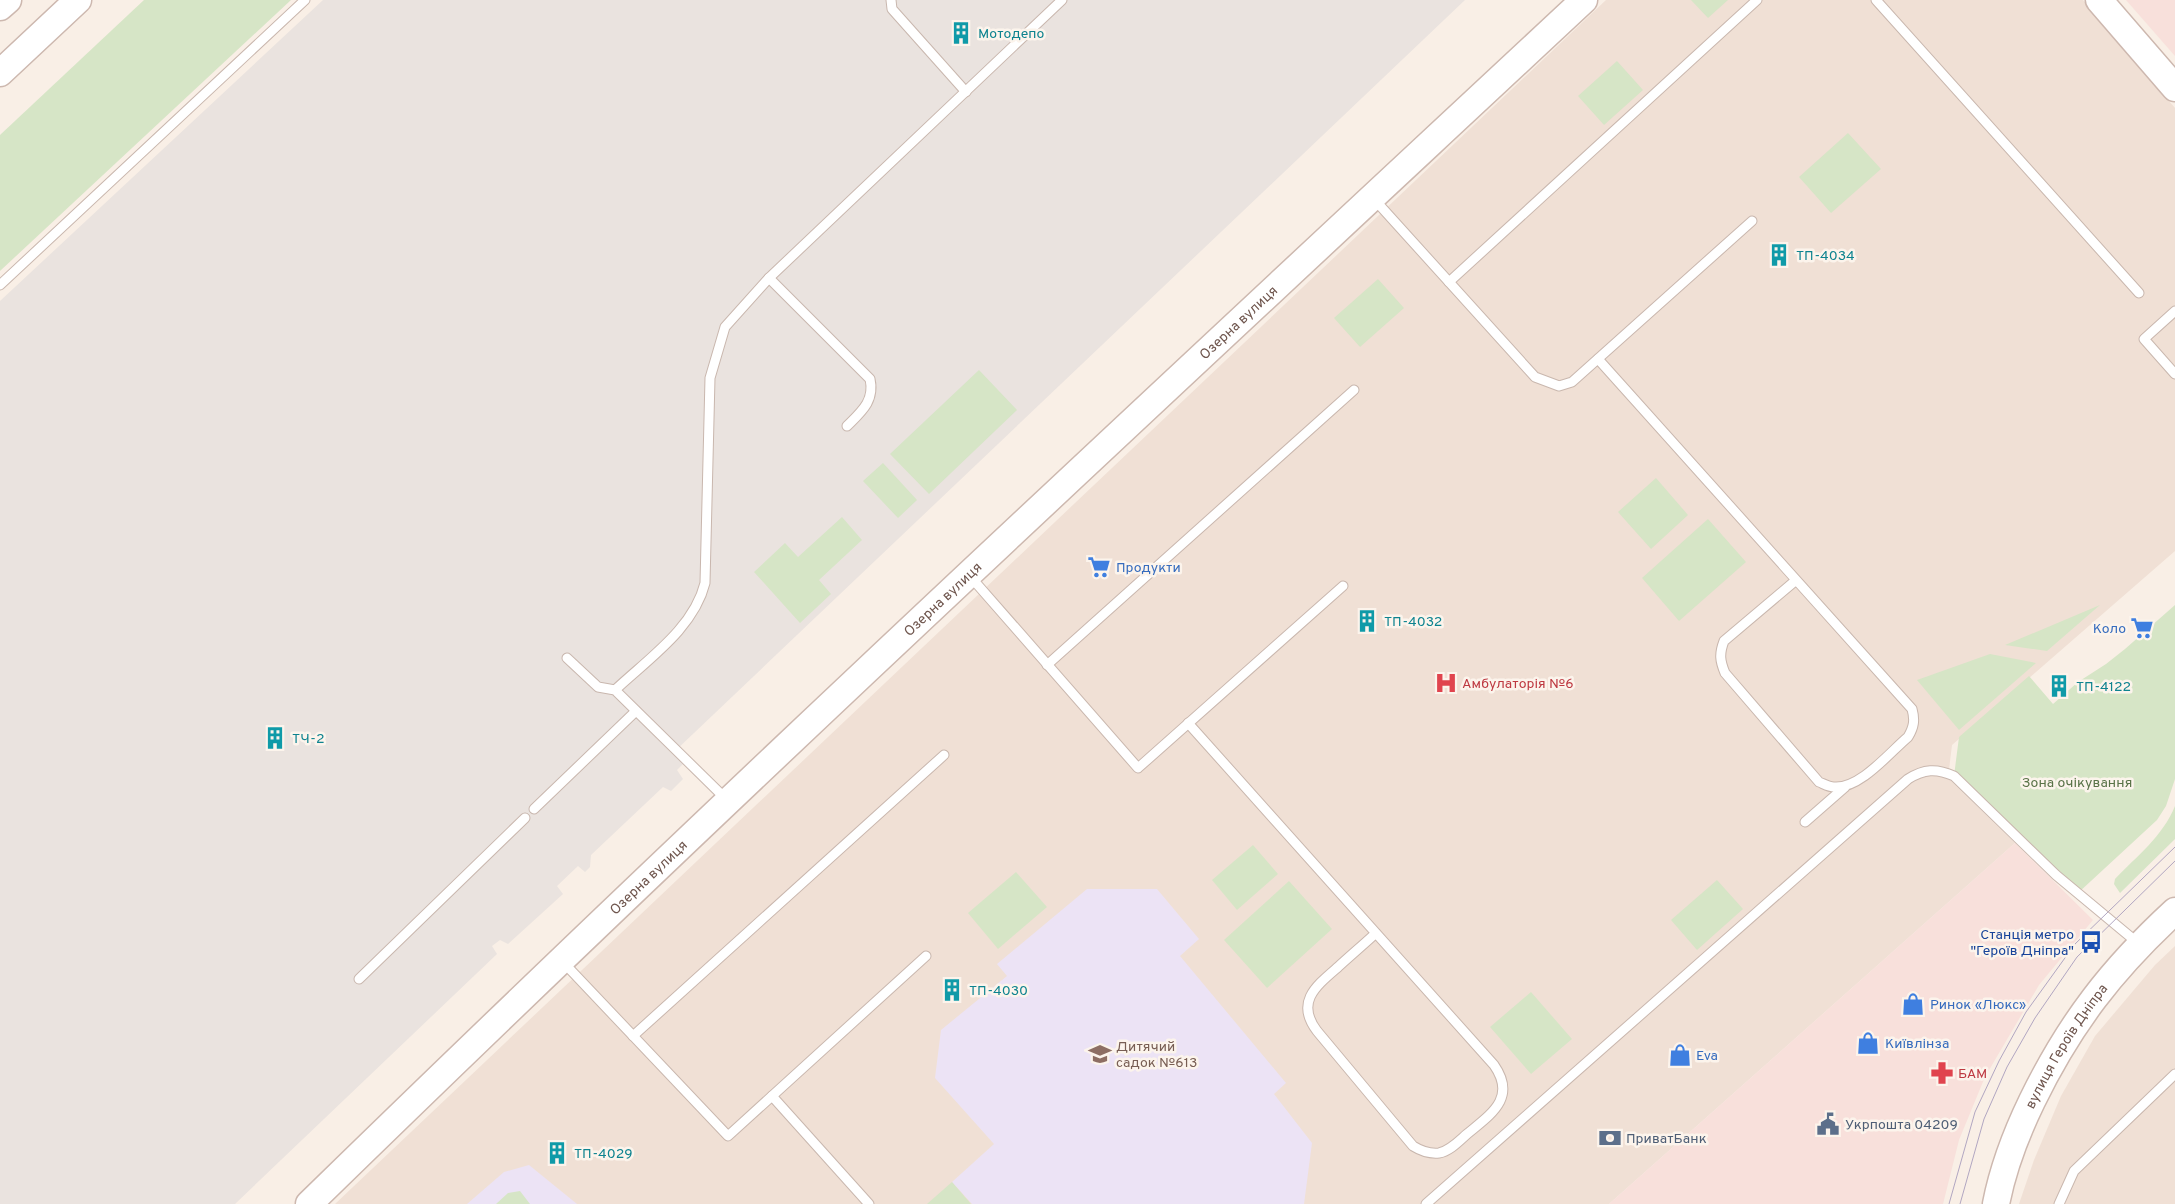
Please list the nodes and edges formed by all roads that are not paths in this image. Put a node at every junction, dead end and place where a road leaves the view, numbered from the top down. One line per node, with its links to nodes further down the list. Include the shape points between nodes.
1 (8, 0): 10 (street)
2 (78, 0): 11 (street)
3 (305, 0): 18 (lane)
4 (891, 0): 13 (lane, via 892,9)
5 (1062, 0): 13 (lane)
6 (1584, 0): 14 (street, Озерна вулиця)
7 (1756, 0): 17 (lane)
8 (1876, 0): 19 (lane)
9 (2099, 0): 12 (street)
10 (0, 7)
11 (0, 73)
12 (2175, 88)
13 (966, 92): 16 (lane)
14 (1372, 197): 17 (lane); 25 (street, Озерна вулиця)
15 (1752, 220): 21 (lane)
16 (769, 278): 24 (lane, via 870,379 872,389 867,406); 30 (lane, via 725,327 710,378 706,582 702,596 686,624)
17 (1449, 282): 21 (lane, via 1535,377 1559,386 1572,382)
18 (0, 286)
19 (2139, 293)
20 (2175, 311): 22 (lane, via 2144,339)
21 (1598, 359): 26 (lane)
22 (2175, 374)
23 (1354, 390): 29 (lane)
24 (846, 426)
25 (969, 575): 29 (lane); 35 (street, Озерна вулиця)
26 (1795, 581): 34 (lane, via 1912,709 1914,728 1908,737 1858,781); 34 (lane, via 1724,641 1720,662 1725,673 1819,782)
27 (1343, 586): 32 (lane)
28 (567, 658): 30 (lane, via 598,687)
29 (1047, 665): 32 (lane, via 1138,768)
30 (615, 690): 31 (lane)
31 (636, 711): 35 (lane); 36 (lane)
32 (1188, 723): 40 (lane)
33 (944, 755): 45 (lane)
34 (1845, 787): 38 (lane)
35 (729, 802): 43 (street, Озерна вулиця)
36 (534, 809)
37 (525, 818): 44 (lane)
38 (1805, 822)
39 (2175, 911): 41 (street, вулиця Героїв Дніпра)
40 (1376, 933): 40 (lane, via 1494,1065 1503,1084 1503,1094 1493,1112 1440,1153 1431,1154 1413,1146 1317,1031 1308,1014 1308,1004 1316,986)
41 (2140, 944): 50 (lane, via 2056,875 1954,776 1942,770 1918,772); 51 (street, вулиця Героїв Дніпра, via 2100,989 2070,1030 2048,1068 2016,1134)
42 (926, 956): 47 (lane)
43 (562, 961): 45 (lane); 48 (street, Озерна вулиця)
44 (359, 979)
45 (633, 1036): 47 (lane, via 728,1136)
46 (2175, 1074): 52 (lane, via 2074,1171)
47 (772, 1096): 49 (lane)
48 (309, 1204)
49 (869, 1204)
50 (1426, 1204)
51 (1996, 1204)
52 (2058, 1204)

